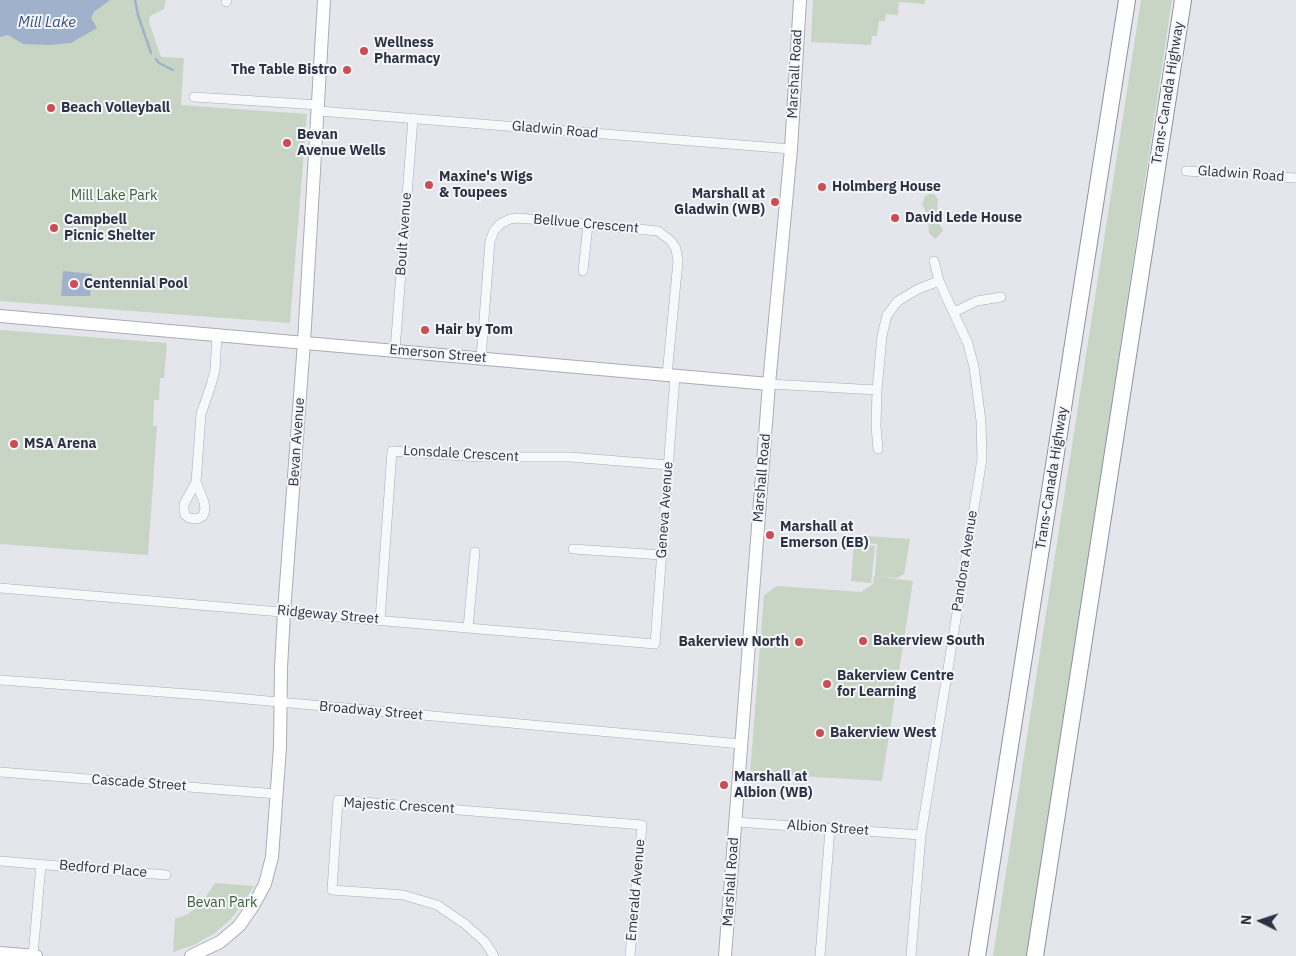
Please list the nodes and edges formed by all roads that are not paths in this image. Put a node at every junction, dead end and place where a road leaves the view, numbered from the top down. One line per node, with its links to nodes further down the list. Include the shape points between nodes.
1 (324, 0): 6 (main road, Bevan Avenue)
2 (800, 0): 8 (main road, Marshall Road)
3 (1127, 0): 56 (highway, Trans-Canada Highway)
4 (1182, 0): 57 (highway, Trans-Canada Highway)
5 (194, 97): 6 (street, Gladwin Road)
6 (319, 108): 7 (street, Gladwin Road); 19 (main road, Bevan Avenue)
7 (413, 118): 8 (street, Gladwin Road); 20 (street, Boult Avenue)
8 (792, 149): 23 (main road, Marshall Road)
9 (1186, 171): 10 (street, Gladwin Road)
10 (1296, 178)
11 (588, 225): 13 (street); 21 (street, Bellvue Crescent, via 519,218 500,224 494,231 490,242); 22 (street, Bellvue Crescent, via 658,231 676,249)
12 (934, 261): 14 (street, Pandora Avenue)
13 (583, 270)
14 (939, 281): 16 (street, Pandora Avenue); 24 (street, via 898,301 886,315)
15 (1001, 296): 16 (street, via 977,301)
16 (954, 312): 44 (street, Pandora Avenue, via 974,367 982,459)
17 (0, 316): 18 (main road, Emerson Street)
18 (217, 334): 19 (main road, Emerson Street); 27 (street, via 215,370 201,414)
19 (304, 342): 20 (main road, Emerson Street); 32 (main road, Bevan Avenue)
20 (396, 350): 21 (main road, Emerson Street)
21 (481, 358): 22 (main road, Emerson Street)
22 (671, 376): 23 (main road, Emerson Street); 26 (street, Geneva Avenue)
23 (769, 384): 24 (street, Emerson Street); 38 (main road, Marshall Road)
24 (877, 390): 25 (street)
25 (878, 449)
26 (668, 465): 30 (street, Geneva Avenue); 33 (street, Lonsdale Crescent, via 570,457 480,457 392,451)
27 (196, 482)
28 (573, 549): 30 (street)
29 (474, 552): 34 (street)
30 (662, 555): 35 (street, Geneva Avenue)
31 (0, 588): 32 (street, Ridgeway Street)
32 (284, 612): 33 (street, Ridgeway Street); 37 (main road, Bevan Avenue)
33 (380, 620): 34 (street, Ridgeway Street)
34 (468, 628): 35 (street, Ridgeway Street)
35 (655, 644)
36 (0, 680): 37 (street, Broadway Street)
37 (280, 703): 38 (street, Broadway Street); 40 (main road, Bevan Avenue)
38 (742, 744): 41 (main road, Marshall Road)
39 (0, 772): 40 (street, Cascade Street)
40 (277, 794): 50 (main road, Bevan Avenue, via 272,857 265,884 254,906 239,926 220,942)
41 (736, 822): 43 (street, Albion Street); 53 (main road, Marshall Road)
42 (642, 825): 51 (street, Majestic Crescent, via 338,800 332,890 403,895 437,905 465,924 485,942); 52 (street, Emerald Avenue)
43 (830, 829): 44 (street, Albion Street); 54 (street)
44 (921, 835): 55 (street, Pandora Avenue)
45 (0, 861): 46 (street, Bedford Place)
46 (41, 864): 47 (street, Bedford Place); 49 (street, Bedford Place)
47 (166, 875)
48 (0, 953): 49 (main road)
49 (35, 956)
50 (191, 956)
51 (494, 956)
52 (630, 956)
53 (725, 956)
54 (820, 956)
55 (911, 956)
56 (977, 956)
57 (1035, 956)

